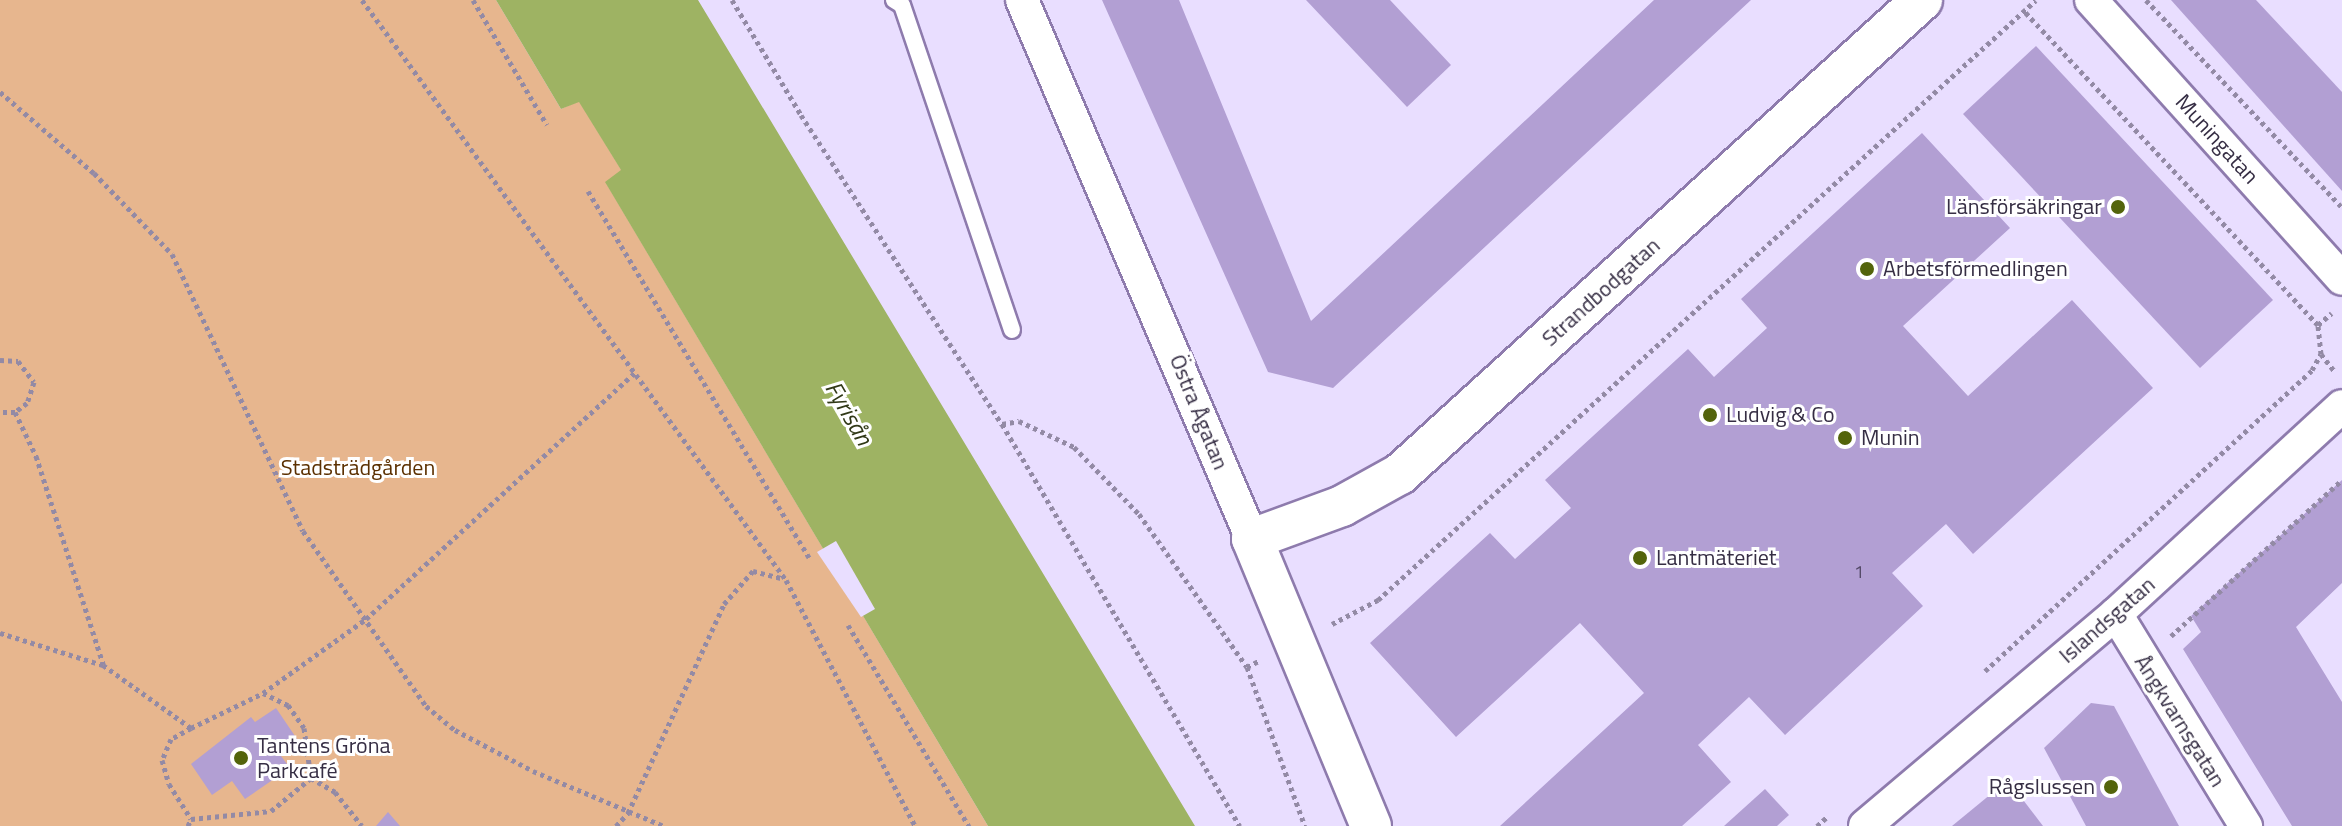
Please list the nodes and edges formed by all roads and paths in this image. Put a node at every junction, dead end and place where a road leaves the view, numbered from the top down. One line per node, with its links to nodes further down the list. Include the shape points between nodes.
1 (362, 0): 19 (path)
2 (473, 0): 12 (path)
3 (732, 0): 24 (path)
4 (894, 0): 16 (lane, via 902,5)
5 (1022, 0): 26 (street, Östra Ågatan)
6 (1922, 0): 26 (street, Strandbodgatan, via 1400,474 1342,506)
7 (2036, 0): 10 (path)
8 (2091, 0): 15 (street, Muningatan)
9 (2146, 0): 14 (path)
10 (2023, 10): 17 (path, via 2318,325); 33 (path, via 1378,600)
11 (0, 92): 30 (path, via 94,173 172,254 303,531)
12 (547, 125)
13 (588, 191): 27 (path)
14 (2342, 207)
15 (2342, 279)
16 (1012, 330)
17 (2321, 354): 20 (path); 37 (path, via 2312,370)
18 (0, 360): 23 (path, via 18,361 34,382 27,403)
19 (636, 372): 28 (path); 30 (path)
20 (2342, 380)
21 (2342, 406): 29 (street, Islandsgatan)
22 (0, 412): 23 (path)
23 (15, 412): 35 (path, via 36,456)
24 (1002, 424): 36 (path, via 1019,421 1074,447 1106,477 1139,514); 50 (path)
25 (2342, 480): 34 (path)
26 (1252, 539): 33 (street, Östra Ågatan)
27 (809, 557)
28 (786, 580): 42 (path, via 753,571 724,604); 48 (path)
29 (2116, 614): 34 (street, Ångkvarnsgatan); 54 (street, Islandsgatan)
30 (366, 619): 38 (path); 42 (path, via 426,706 455,730)
31 (848, 625): 49 (path)
32 (0, 633): 35 (path)
33 (1295, 643): 36 (path); 52 (street, Östra Ågatan)
34 (2142, 663): 55 (street, Ångkvarnsgatan)
35 (103, 665): 39 (path)
36 (1247, 667): 51 (path)
37 (1978, 678)
38 (263, 693): 39 (path); 40 (path, via 288,705 304,728)
39 (191, 728): 43 (path, via 171,739 162,760 169,784)
40 (311, 778): 43 (path, via 271,811); 45 (path, via 335,792)
41 (1840, 805): 53 (path)
42 (628, 813): 46 (path); 47 (path)
43 (191, 819): 44 (path)
44 (188, 826)
45 (362, 826)
46 (616, 826)
47 (664, 826)
48 (915, 826)
49 (969, 826)
50 (1240, 826)
51 (1305, 826)
52 (1371, 826)
53 (1817, 826)
54 (1865, 826)
55 (2246, 826)

